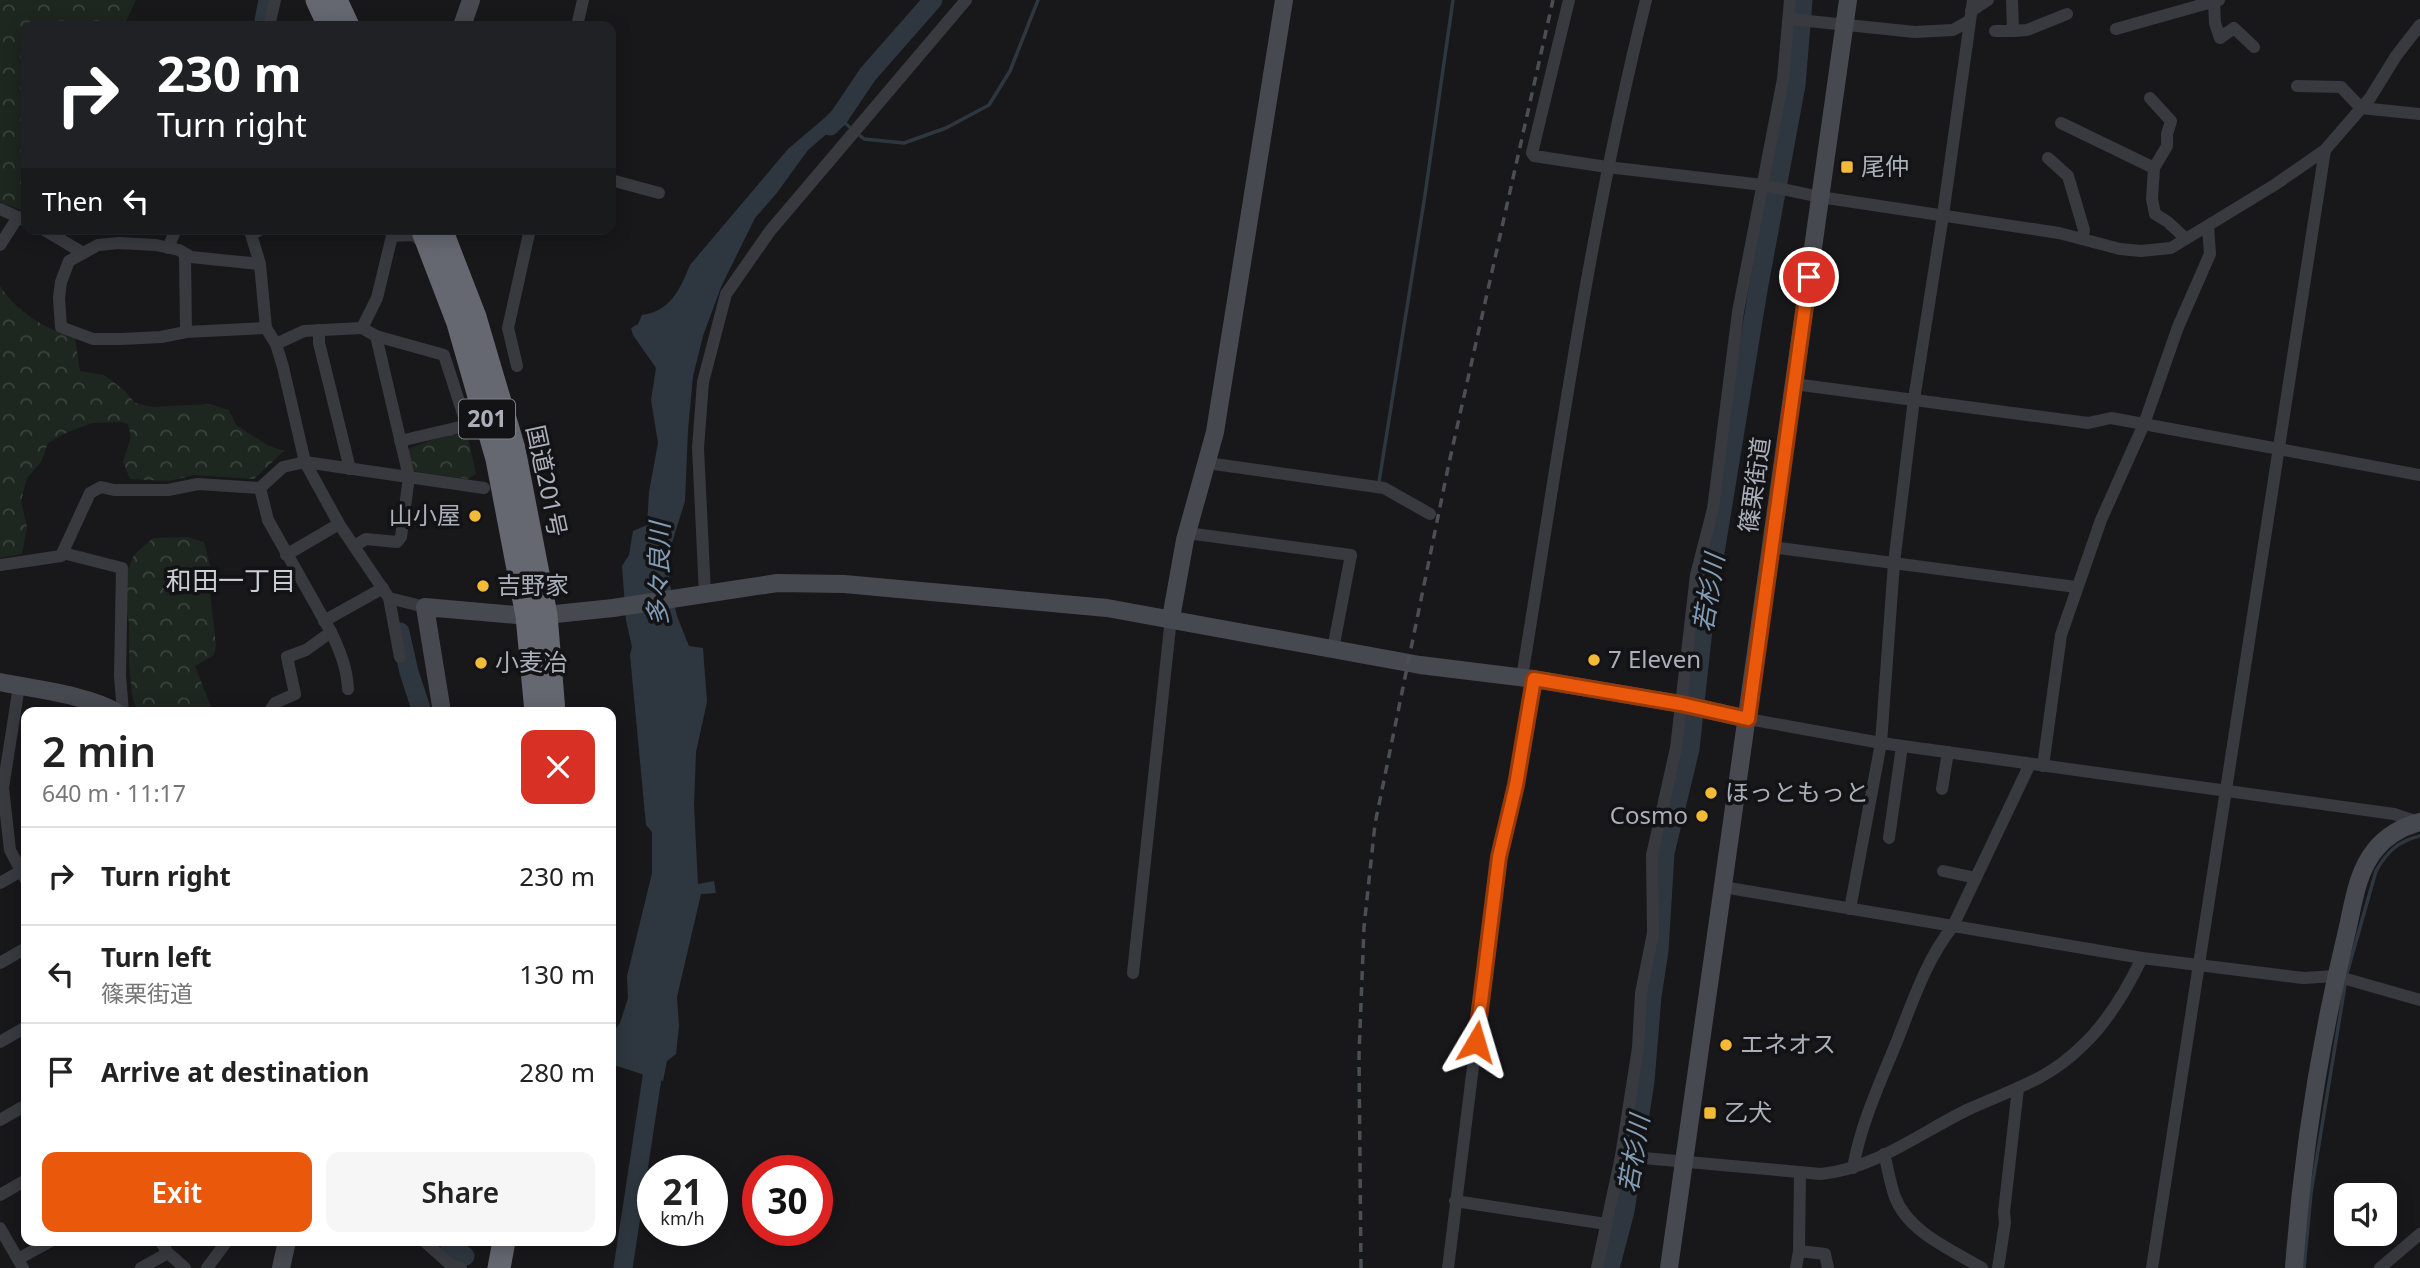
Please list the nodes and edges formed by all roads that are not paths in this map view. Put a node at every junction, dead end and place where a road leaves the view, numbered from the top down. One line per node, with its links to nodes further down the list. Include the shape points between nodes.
1 (275, 0): 19 (street)
2 (317, 0): 20 (highway)
3 (336, 0): 21 (highway)
4 (471, 0): 22 (street)
5 (583, 0): 23 (street)
6 (966, 0): 91 (street, via 770,231 726,294 703,382 698,448)
7 (1284, 0): 74 (street, via 1226,372)
8 (1569, 0): 37 (street, via 1532,153)
9 (1646, 0): 37 (street)
10 (1786, 0): 18 (street)
11 (1847, 0): 24 (street, 篠栗街道)
12 (1988, 0): 16 (street)
13 (2012, 0): 27 (street)
14 (2216, 1): 15 (street); 29 (street, via 2220,38 2234,28)
15 (2193, 4): 26 (street)
16 (1971, 11): 24 (street, via 1952,30 1915,32); 44 (street)
17 (2067, 14): 27 (street)
18 (1789, 19): 24 (street); 40 (street)
19 (270, 21)
20 (327, 21)
21 (346, 21)
22 (464, 21)
23 (578, 21)
24 (1844, 24): 42 (street, 篠栗街道)
25 (2420, 24): 32 (street)
26 (2116, 29)
27 (2013, 31): 28 (street)
28 (1995, 32)
29 (2254, 47)
30 (2297, 86): 32 (street, via 2342,86)
31 (2150, 97): 38 (street, via 2171,121 2167,146)
32 (2361, 108): 33 (street); 35 (street)
33 (2420, 114)
34 (2061, 123): 38 (street)
35 (2325, 150): 47 (street); 72 (street)
36 (2048, 158): 54 (street, via 2068,176 2084,230)
37 (1607, 167): 40 (street); 98 (street)
38 (2154, 168): 55 (street, via 2155,214)
39 (616, 181): 41 (street)
40 (1763, 185): 42 (street); 102 (street, via 1738,312 1713,509 1696,575)
41 (659, 193)
42 (1820, 197): 44 (street); 68 (street, 篠栗街道)
43 (0, 209): 45 (street)
44 (1943, 215): 54 (street); 69 (street)
45 (21, 219)
46 (21, 220): 56 (street)
47 (2208, 226): 55 (street); 70 (street, via 2210,254)
48 (53, 235): 58 (street)
49 (173, 235): 57 (street)
50 (255, 235): 60 (street)
51 (391, 235): 62 (street, via 377,298)
52 (529, 235): 67 (street, via 508,328)
53 (430, 236): 93 (highway, 国道201号 / 201, via 484,411)
54 (2082, 239): 55 (street, via 2141,251 2171,248)
55 (2186, 239)
56 (0, 245)
57 (168, 248): 58 (street, via 119,243 98,245); 59 (street)
58 (83, 253): 64 (street, via 69,261 61,282 61,327 93,339)
59 (185, 254): 60 (street); 64 (street)
60 (260, 264): 61 (street)
61 (267, 328): 64 (street); 66 (street)
62 (362, 328): 63 (street); 65 (street)
63 (319, 331): 66 (street, via 304,331); 75 (street)
64 (186, 332)
65 (376, 336): 71 (street); 71 (street, via 444,355 465,420 464,426)
66 (276, 344): 73 (street)
67 (517, 366)
68 (1794, 384): 69 (street); 84 (street, 篠栗街道)
69 (1914, 399): 70 (street, via 2088,423 2112,418); 87 (street)
70 (2144, 424): 72 (street); 89 (street)
71 (400, 441): 77 (street)
72 (2277, 449): 76 (street); 115 (street)
73 (304, 462): 75 (street); 78 (street, via 283,467); 81 (street)
74 (1207, 463): 80 (street, via 1384,488); 82 (street)
75 (350, 469): 77 (street)
76 (2420, 475)
77 (409, 477): 79 (street); 83 (street, via 401,537 397,542 366,539)
78 (260, 488): 85 (street, via 198,484 168,490 102,487 90,493); 86 (street, via 268,520)
79 (484, 488)
80 (1430, 514)
81 (339, 524): 83 (street); 86 (street)
82 (1187, 533): 94 (street); 96 (street, via 1351,555)
83 (354, 546): 90 (street)
84 (1771, 547): 87 (street); 109 (street, 篠栗街道)
85 (63, 553): 88 (street); 104 (street, via 122,569)
86 (286, 555): 95 (street)
87 (1894, 564): 89 (street); 110 (street)
88 (0, 565)
89 (2076, 587): 113 (street, via 2061,635)
90 (386, 593): 92 (street); 95 (street); 97 (street)
91 (701, 595): 93 (street); 94 (street, via 776,583 832,583)
92 (425, 607): 93 (street); 106 (street)
93 (537, 615): 107 (highway, 国道201号 / 201); 108 (highway, 国道201号 / 201)
94 (1171, 618): 96 (street); 130 (street)
95 (327, 627): 101 (street, via 340,650); 105 (street, via 306,650 287,657 295,694)
96 (1333, 649): 98 (street)
97 (400, 657)
98 (1528, 678): 102 (street); 145 (street, via 1516,785 1499,857)
99 (0, 682): 100 (street)
100 (19, 686): 103 (street); 118 (street, via 3,788 9,850)
101 (348, 689)
102 (1681, 704): 109 (street); 139 (street, via 1652,855 1653,933)
103 (107, 707)
104 (123, 707)
105 (272, 707)
106 (441, 707)
107 (536, 707)
108 (553, 707)
109 (1748, 719): 110 (street); 123 (street, 篠栗街道)
110 (1881, 743): 111 (street); 124 (street)
111 (1902, 746): 112 (street); 117 (street)
112 (1948, 752): 113 (street); 114 (street)
113 (2037, 765): 115 (street); 121 (street)
114 (1942, 789)
115 (2225, 789): 116 (street, via 2394,814); 129 (street)
116 (2419, 822): 131 (street, via 2393,832 2375,850 2360,876)
117 (1889, 838)
118 (21, 870)
119 (1943, 871): 121 (street)
120 (21, 876): 122 (street)
121 (1976, 878): 125 (street)
122 (0, 883)
123 (1723, 887): 124 (street); 140 (street, 篠栗街道)
124 (1850, 909): 125 (street)
125 (1953, 926): 127 (street); 141 (street, via 1923,975 1859,1134)
126 (21, 951): 128 (street)
127 (2142, 958): 129 (street); 135 (street, via 2106,1018 2083,1045 2057,1068)
128 (0, 963)
129 (2199, 965): 131 (street, via 2304,978); 173 (street)
130 (1133, 973)
131 (2343, 978): 132 (street); 174 (street, via 2303,1166)
132 (2420, 999)
133 (21, 1030): 134 (street)
134 (0, 1042)
135 (2018, 1088): 138 (street); 172 (street)
136 (21, 1108): 137 (street)
137 (0, 1120)
138 (1884, 1154): 141 (street); 171 (street, via 1901,1209 1930,1237)
139 (1621, 1156): 140 (street); 146 (street)
140 (1685, 1161): 142 (street); 168 (street, 篠栗街道)
141 (1853, 1168): 142 (street, via 1822,1174)
142 (1800, 1172): 156 (street)
143 (21, 1183): 144 (street)
144 (0, 1195)
145 (1455, 1201): 146 (street); 166 (street)
146 (1606, 1224): 167 (street)
147 (0, 1228): 158 (street)
148 (2420, 1234): 175 (street)
149 (44, 1246): 158 (street)
150 (163, 1246): 157 (street)
151 (224, 1246): 162 (street)
152 (286, 1246): 163 (street)
153 (430, 1246): 159 (street)
154 (487, 1246): 164 (highway)
155 (503, 1246): 165 (highway)
156 (1799, 1251): 169 (street); 170 (street, via 1825,1254)
157 (168, 1254): 160 (street); 161 (street)
158 (20, 1264)
159 (454, 1267)
160 (141, 1268)
161 (185, 1268)
162 (206, 1268)
163 (281, 1268)
164 (483, 1268)
165 (499, 1268)
166 (1448, 1268)
167 (1597, 1268)
168 (1670, 1268)
169 (1796, 1268)
170 (1828, 1268)
171 (1982, 1268)
172 (1998, 1268)
173 (2152, 1268)
174 (2294, 1268)
175 (2380, 1268)

